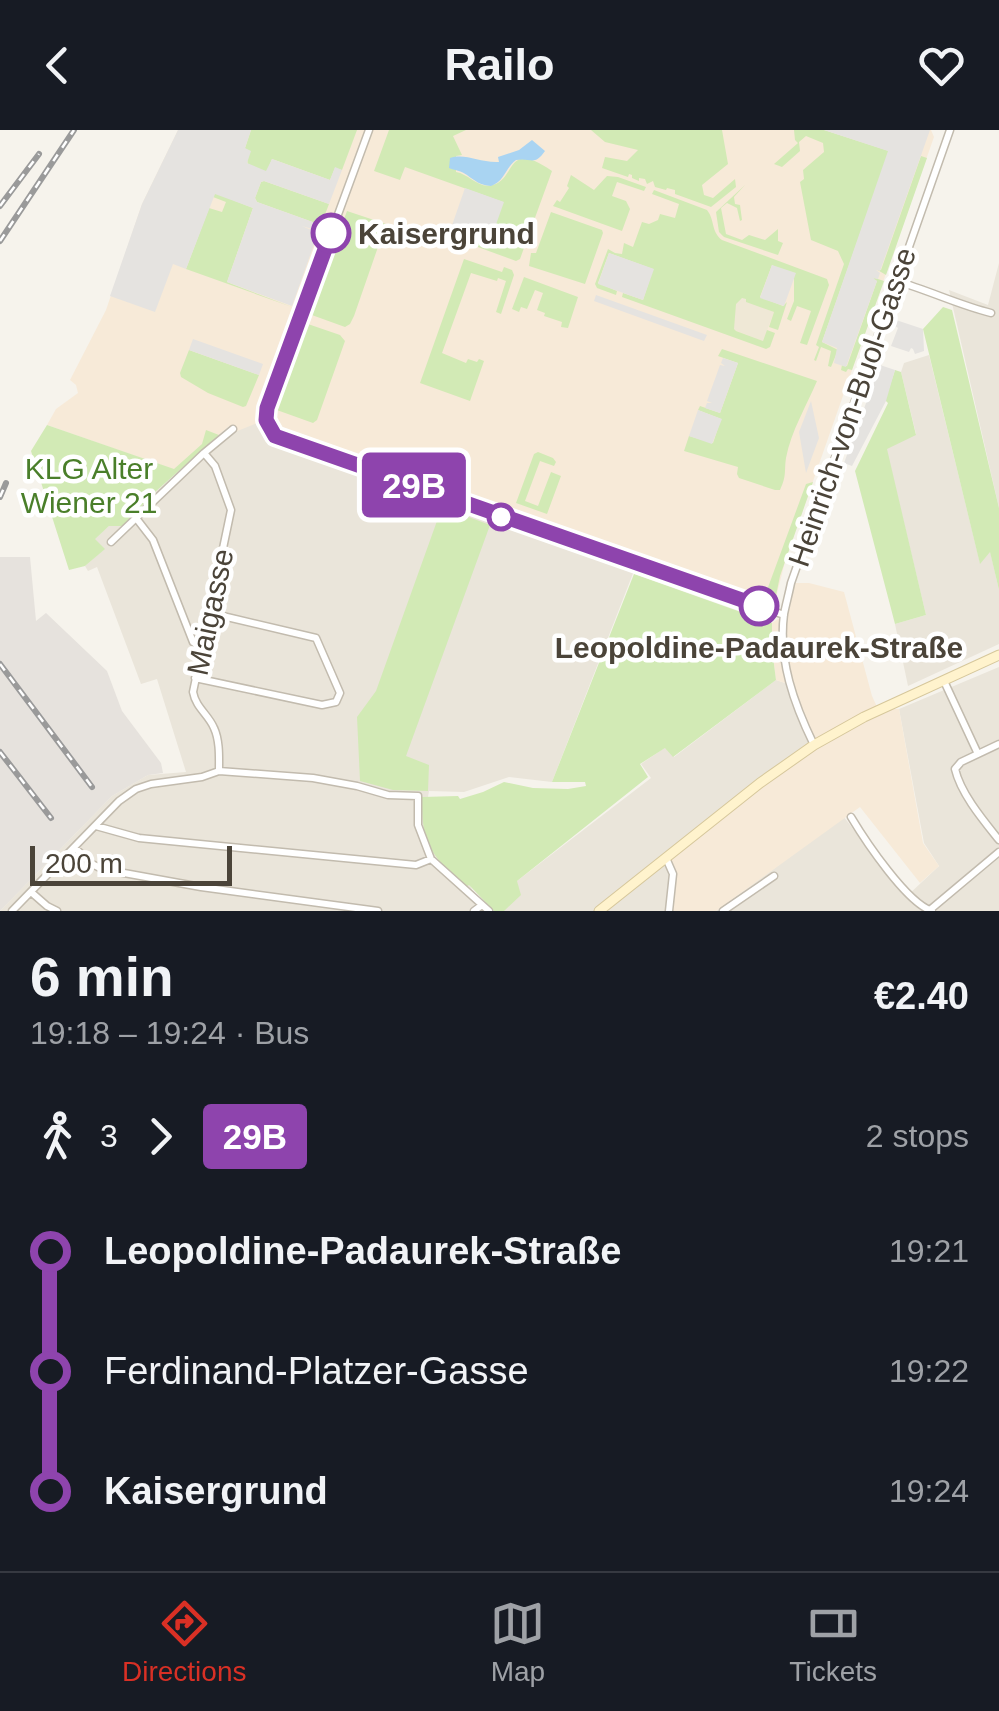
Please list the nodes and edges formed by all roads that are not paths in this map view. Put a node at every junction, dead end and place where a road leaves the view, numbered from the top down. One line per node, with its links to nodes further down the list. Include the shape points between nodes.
1 (369, 130): 10 (street, via 267,408 270,430)
2 (950, 130): 3 (street, Heinrich-von-Buol-Gasse)
3 (896, 281): 4 (street); 10 (street, Heinrich-von-Buol-Gasse)
4 (991, 313)
5 (233, 429): 6 (street)
6 (204, 453): 7 (street); 9 (street, Maigasse, via 232,510)
7 (136, 518): 8 (street); 11 (street, via 153,540 193,642)
8 (111, 542)
9 (210, 613): 11 (street, Maigasse); 13 (street, via 316,638 340,693 322,706)
10 (784, 615): 16 (street, Heinrich-von-Buol-Gasse, via 787,672)
11 (202, 648): 13 (street, Maigasse)
12 (999, 655): 14 (main road)
13 (196, 678): 18 (street, Maigasse, via 195,701 214,726)
14 (944, 680): 16 (main road); 17 (street)
15 (999, 744): 17 (street)
16 (814, 745): 24 (main road)
17 (978, 754): 21 (street, via 956,764 956,774)
18 (220, 771): 20 (street, via 136,790); 25 (street, via 418,796 418,825)
19 (851, 817): 29 (street, via 900,884)
20 (96, 826): 22 (street); 25 (street, via 138,838 259,852 416,865)
21 (999, 840)
22 (75, 848): 27 (street); 32 (street, via 102,869)
23 (999, 852): 29 (street)
24 (666, 858): 35 (main road); 36 (street, via 673,874)
25 (431, 859): 28 (street)
26 (774, 876): 37 (street)
27 (31, 892): 30 (street); 31 (street)
28 (482, 905): 33 (street); 34 (street)
29 (932, 910)
30 (12, 911)
31 (58, 911)
32 (378, 911)
33 (474, 911)
34 (489, 911)
35 (599, 911)
36 (670, 911)
37 (722, 911)

